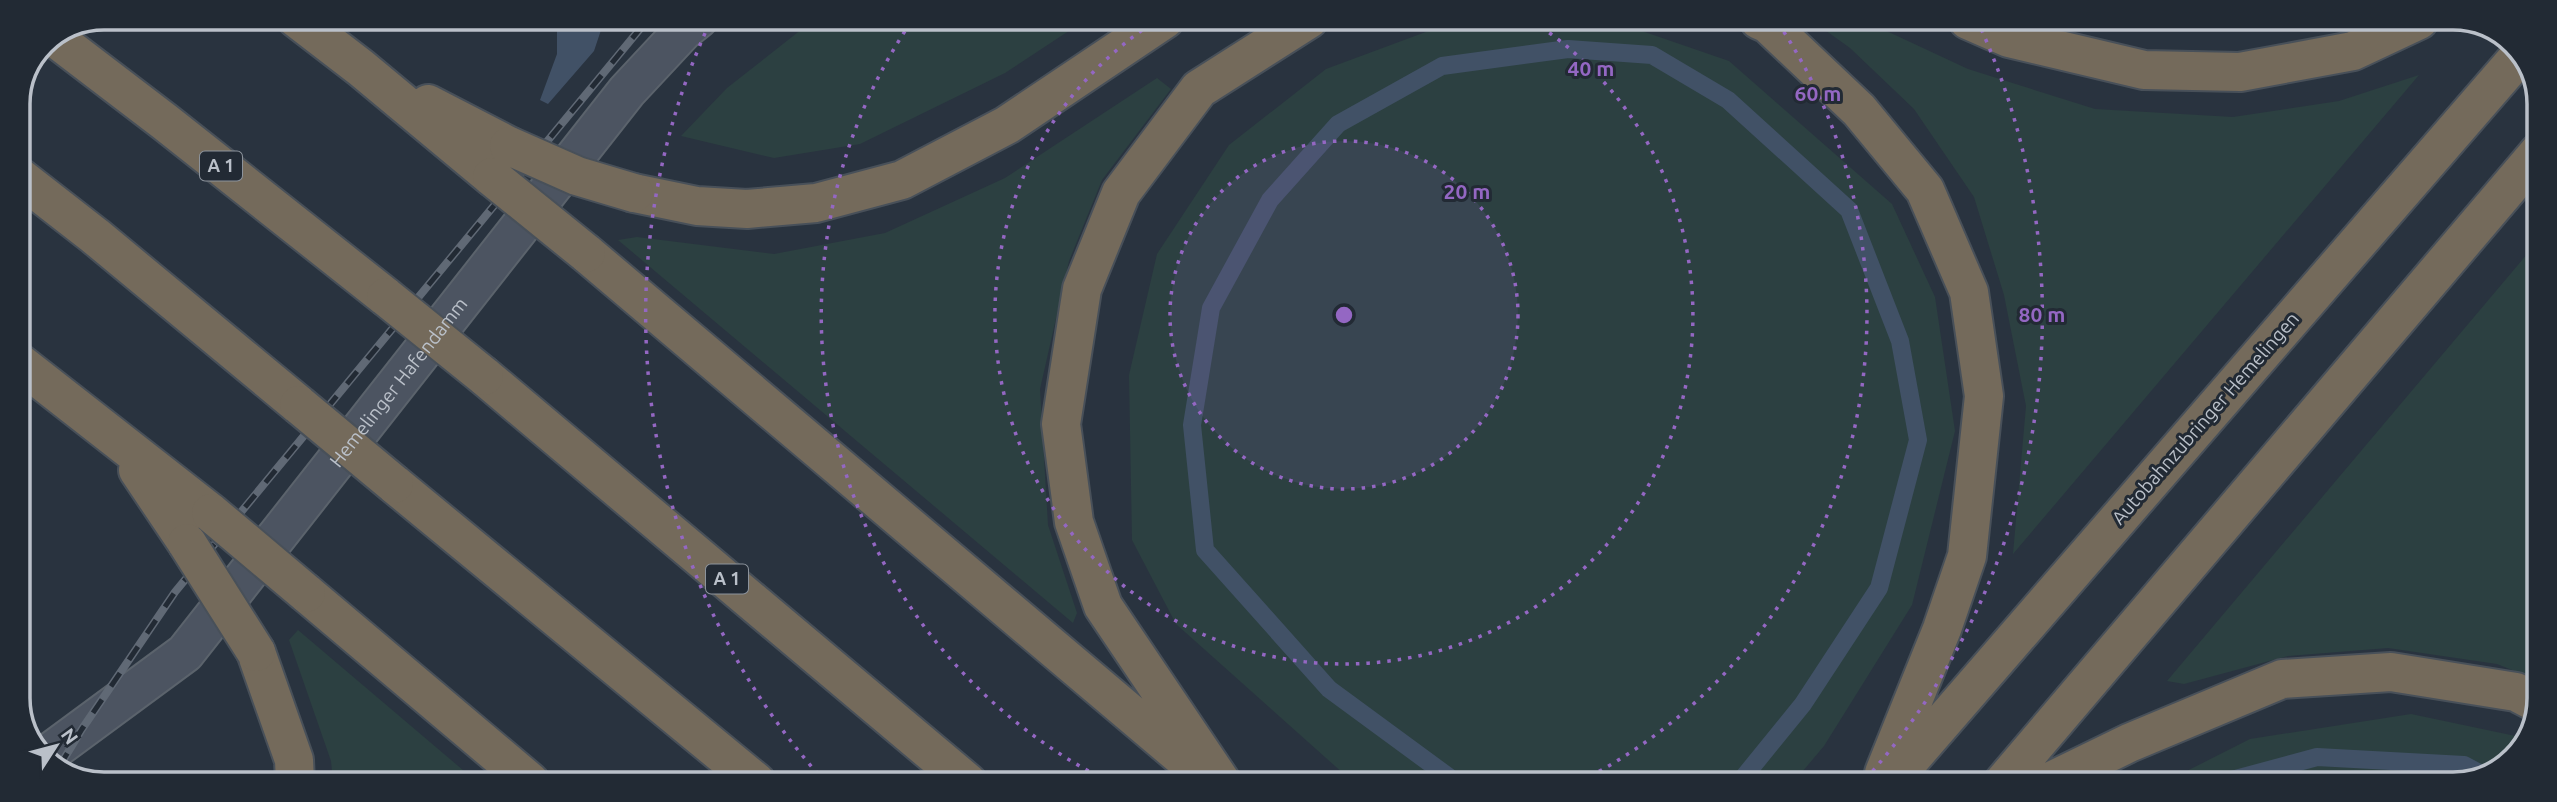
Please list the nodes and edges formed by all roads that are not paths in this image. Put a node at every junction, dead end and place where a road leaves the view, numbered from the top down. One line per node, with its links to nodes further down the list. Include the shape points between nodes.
1 (312, 30): 10 (highway)
2 (684, 30): 16 (street, Hemelinger Hafendamm, via 627,91 185,653)
3 (1148, 30): 10 (highway, bridge, via 1007,124 902,180 816,203 747,209 697,206)
4 (1292, 30): 22 (highway, via 1199,89 1121,193 1082,289 1061,424 1074,522 1103,606)
5 (1774, 30): 23 (highway, via 1859,110 1925,190 1969,292 1984,396 1967,556)
6 (1991, 30): 7 (highway, via 2144,70 2239,72 2353,51)
7 (2397, 30)
8 (62, 43): 20 (highway, A 1, bridge, via 484,376)
9 (2514, 62): 24 (highway, Autobahnzubringer Hemelingen)
10 (500, 161): 21 (highway, bridge, via 586,253)
11 (2527, 166): 25 (highway)
12 (30, 185): 19 (highway, bridge)
13 (30, 371): 14 (highway)
14 (117, 439): 17 (highway, bridge, via 256,652); 18 (highway, bridge)
15 (2527, 698): 26 (highway, via 2516,692 2391,672 2282,679)
16 (52, 751)
17 (295, 772)
18 (518, 772)
19 (744, 772)
20 (955, 772)
21 (1200, 772)
22 (1215, 772)
23 (1885, 772)
24 (1899, 772)
25 (2012, 772)
26 (2070, 772)

